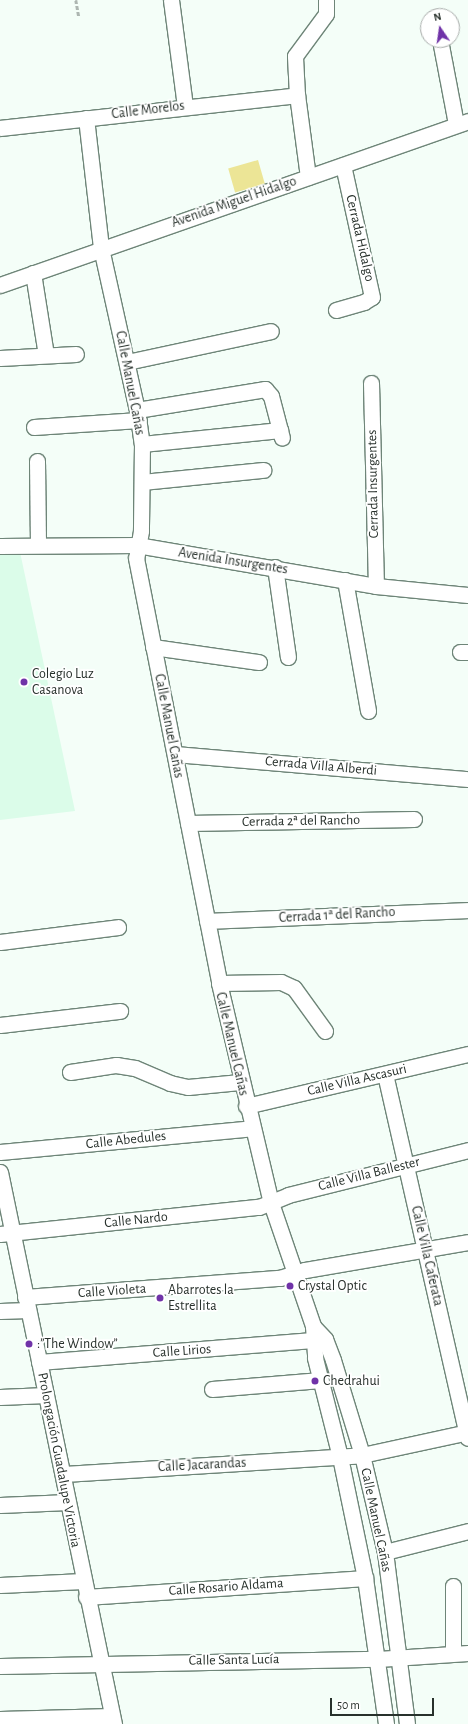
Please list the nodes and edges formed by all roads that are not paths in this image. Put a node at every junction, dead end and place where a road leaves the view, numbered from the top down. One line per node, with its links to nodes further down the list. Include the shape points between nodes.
1 (172, 0): 5 (street)
2 (326, 0): 4 (street, via 326,14 295,56)
3 (442, 48): 7 (street)
4 (297, 95): 5 (street, Calle Morelos); 10 (street)
5 (185, 106): 6 (street, Calle Morelos)
6 (86, 118): 8 (street, Calle Morelos); 11 (street, Calle Manuel Cañas)
7 (462, 122): 9 (street, Avenida Miguel Hidalgo)
8 (0, 128)
9 (343, 166): 10 (street, Avenida Miguel Hidalgo); 14 (street, Cerrada Hidalgo, via 372,297)
10 (308, 177): 11 (street, Avenida Miguel Hidalgo)
11 (100, 248): 12 (street, Avenida Miguel Hidalgo); 19 (street, Calle Manuel Cañas)
12 (33, 273): 13 (street, Avenida Miguel Hidalgo); 17 (street)
13 (0, 285)
14 (336, 310)
15 (271, 331): 19 (street)
16 (76, 354): 17 (street)
17 (46, 356): 18 (street)
18 (0, 358)
19 (127, 362): 21 (street, Calle Manuel Cañas)
20 (371, 383): 32 (street, Cerrada Insurgentes)
21 (138, 415): 22 (street); 23 (street, Calle Manuel Cañas); 23 (street, via 266,389 271,396 281,434)
22 (34, 427)
23 (142, 444): 26 (street, Calle Manuel Cañas)
24 (37, 461): 27 (street)
25 (262, 470): 26 (street)
26 (142, 482): 28 (street, Calle Manuel Cañas, via 141,531)
27 (38, 545): 28 (street, Avenida Insurgentes); 29 (street, Avenida Insurgentes)
28 (137, 545): 30 (street, Avenida Insurgentes); 34 (street, Calle Manuel Cañas, via 136,558)
29 (0, 546)
30 (275, 568): 31 (street, Avenida Insurgentes); 35 (street)
31 (346, 580): 32 (street, Avenida Insurgentes); 37 (street)
32 (376, 586): 33 (street, Avenida Insurgentes)
33 (467, 594)
34 (153, 647): 36 (street); 38 (street, Calle Manuel Cañas)
35 (288, 658)
36 (259, 662)
37 (368, 711)
38 (175, 754): 39 (street, Cerrada Villa Alberdi); 41 (street, Calle Manuel Cañas)
39 (468, 779)
40 (414, 819): 41 (street, Cerrada 2ª del Rancho)
41 (188, 823): 43 (street, Calle Manuel Cañas)
42 (468, 910): 43 (street, Cerrada 1ª del Rancho)
43 (207, 921): 46 (street, Calle Manuel Cañas)
44 (118, 927): 45 (street)
45 (0, 942)
46 (219, 983): 49 (street, via 281,982 294,988); 53 (street, Calle Manuel Cañas)
47 (120, 1011): 48 (street)
48 (0, 1025)
49 (325, 1031)
50 (468, 1054): 52 (street, Calle Villa Ascasuri)
51 (70, 1072): 53 (street, via 116,1065 135,1068 170,1083 188,1087)
52 (386, 1074): 54 (street, Calle Villa Ascasuri); 58 (street, Calle Villa Caferata)
53 (240, 1082): 54 (street, Calle Manuel Cañas)
54 (246, 1106): 55 (street, Calle Manuel Cañas)
55 (252, 1128): 57 (street, Calle Abedules); 60 (street, Calle Manuel Cañas)
56 (468, 1150): 58 (street, Calle Villa Ballester)
57 (0, 1152)
58 (405, 1165): 60 (street, Calle Villa Ballester, via 288,1195); 64 (street, Calle Villa Caferata)
59 (0, 1172): 61 (street, Prolongación Guadalupe Victoria)
60 (271, 1203): 62 (street, Calle Nardo, via 259,1207); 65 (street, Calle Manuel Cañas)
61 (4, 1212): 62 (street, Prolongación Guadalupe Victoria)
62 (6, 1234): 66 (street, Prolongación Guadalupe Victoria)
63 (468, 1242): 64 (street, Calle Violeta)
64 (427, 1251): 65 (street, Calle Violeta); 74 (street, Calle Villa Caferata)
65 (294, 1274): 66 (street, Calle Violeta, via 280,1278); 68 (street, Calle Manuel Cañas)
66 (27, 1304): 67 (street, Calle Violeta); 69 (street, Prolongación Guadalupe Victoria)
67 (0, 1311)
68 (319, 1340): 69 (street, Calle Lirios); 70 (street, Calle Manuel Cañas); 75 (street, Calle Manuel Cañas)
69 (39, 1362): 72 (street, Prolongación Guadalupe Victoria)
70 (321, 1380): 71 (street); 76 (street, Calle Manuel Cañas)
71 (212, 1389)
72 (46, 1395): 73 (street); 77 (street, Prolongación Guadalupe Victoria)
73 (0, 1397)
74 (468, 1434): 75 (street, Calle Jacarandas)
75 (362, 1455): 76 (street, Calle Jacarandas); 81 (street, Calle Manuel Cañas)
76 (340, 1457): 77 (street, Calle Jacarandas); 82 (street, Calle Manuel Cañas)
77 (64, 1474): 78 (street, Prolongación Guadalupe Victoria)
78 (68, 1502): 79 (street); 83 (street, Prolongación Guadalupe Victoria)
79 (0, 1505)
80 (468, 1531): 81 (street)
81 (385, 1552): 88 (street, Calle Manuel Cañas)
82 (365, 1578): 86 (street, Calle Rosario Aldama); 89 (street, Calle Manuel Cañas)
83 (83, 1581): 84 (street); 86 (street, Prolongación Guadalupe Victoria)
84 (0, 1585)
85 (453, 1586): 87 (street)
86 (86, 1598): 90 (street, Prolongación Guadalupe Victoria)
87 (461, 1653): 88 (street, Calle Santa Lucía)
88 (400, 1657): 89 (street, Calle Santa Lucía); 95 (street, Calle Manuel Cañas)
89 (378, 1658): 90 (street, Calle Santa Lucía); 94 (street, Calle Manuel Cañas)
90 (100, 1662): 91 (street, Calle Santa Lucía); 93 (street, Prolongación Guadalupe Victoria)
91 (0, 1666)
92 (0, 1719): 93 (street)
93 (113, 1720)
94 (386, 1724)
95 (407, 1724)

